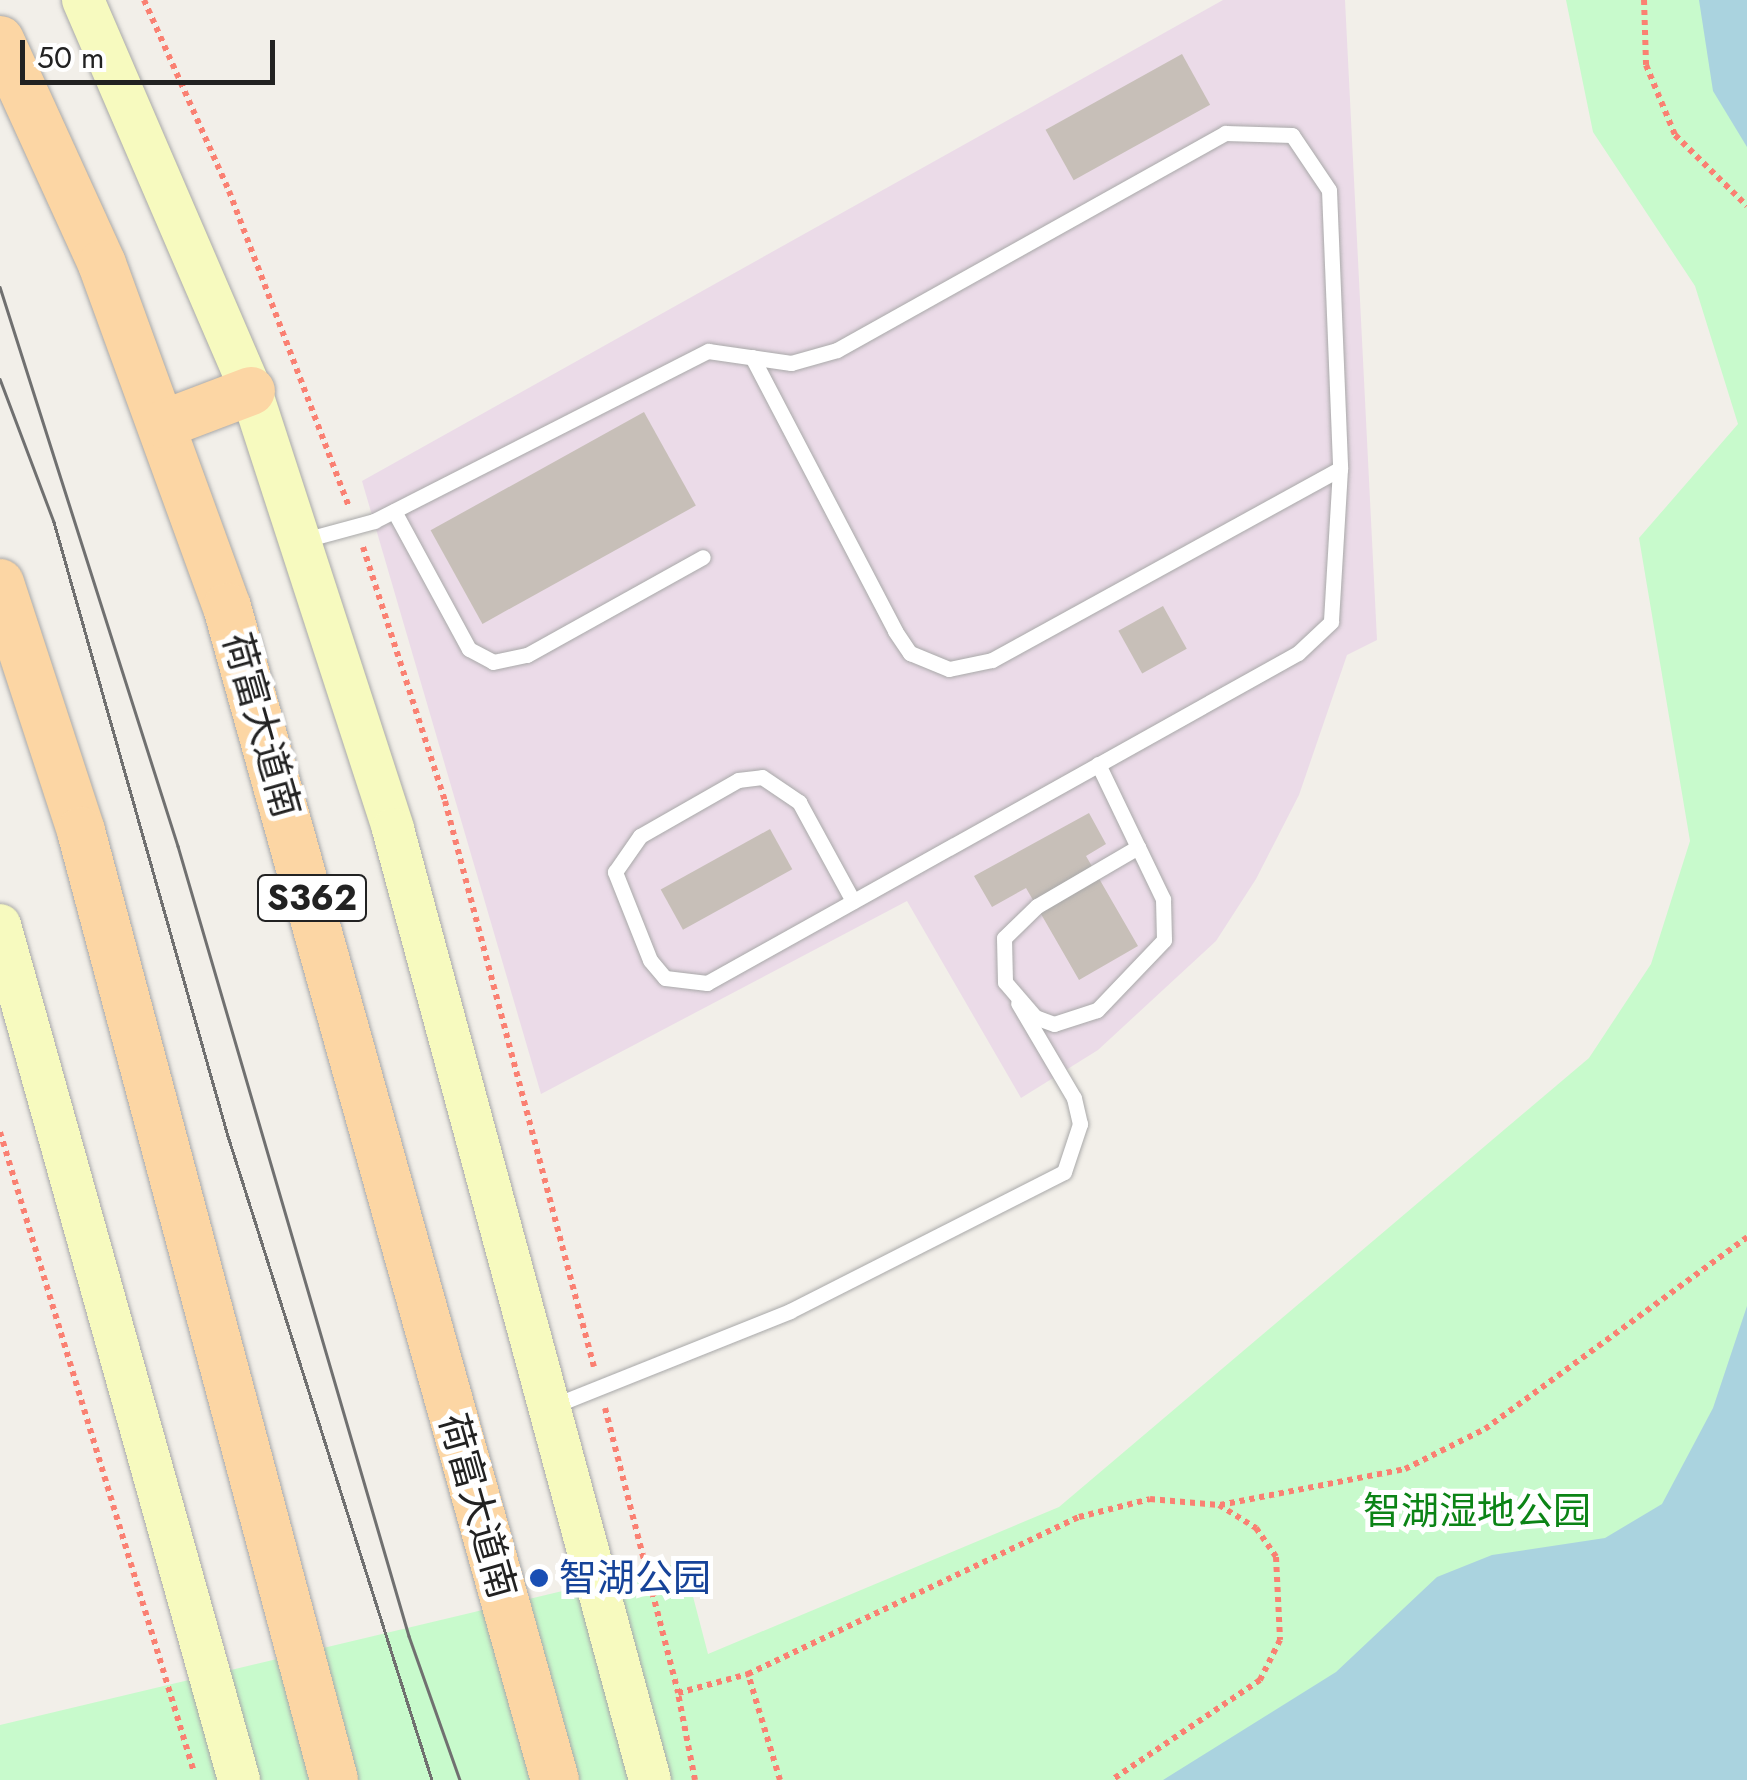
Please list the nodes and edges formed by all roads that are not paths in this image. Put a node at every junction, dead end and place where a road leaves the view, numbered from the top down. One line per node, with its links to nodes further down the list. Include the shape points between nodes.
1 (83, 0): 4 (street)
2 (0, 40): 5 (main road, 荷富大道南 / S362)
3 (752, 356): 6 (lane, via 895,631 910,653 949,670 992,660); 6 (lane, via 791,364 836,350 1225,134 1269,128 1310,151 1330,190); 7 (lane, via 688,358)
4 (251, 391): 5 (main road); 8 (street)
5 (164, 424): 20 (main road, 荷富大道南 / S362, via 302,860)
6 (1340, 469): 11 (lane, via 1339,602 1318,638)
7 (394, 510): 8 (lane); 9 (lane, via 468,649 493,662 526,655)
8 (300, 542): 16 (street, via 394,829)
9 (703, 557)
10 (0, 583): 19 (main road, via 81,831)
11 (1098, 764): 12 (lane); 13 (lane)
12 (1138, 847): 15 (lane, via 1014,922 1000,960); 15 (lane, via 1166,918 1154,958 1075,1021 1054,1024)
13 (853, 900): 13 (lane, via 687,986 650,960 615,872 640,836 738,780 762,777 799,802)
14 (0, 925): 18 (street)
15 (1018, 1002): 16 (lane, via 1074,1098 1080,1124 1064,1172 790,1312)
16 (550, 1407): 17 (street)
17 (646, 1765)
18 (239, 1780)
19 (334, 1780)
20 (555, 1780)

